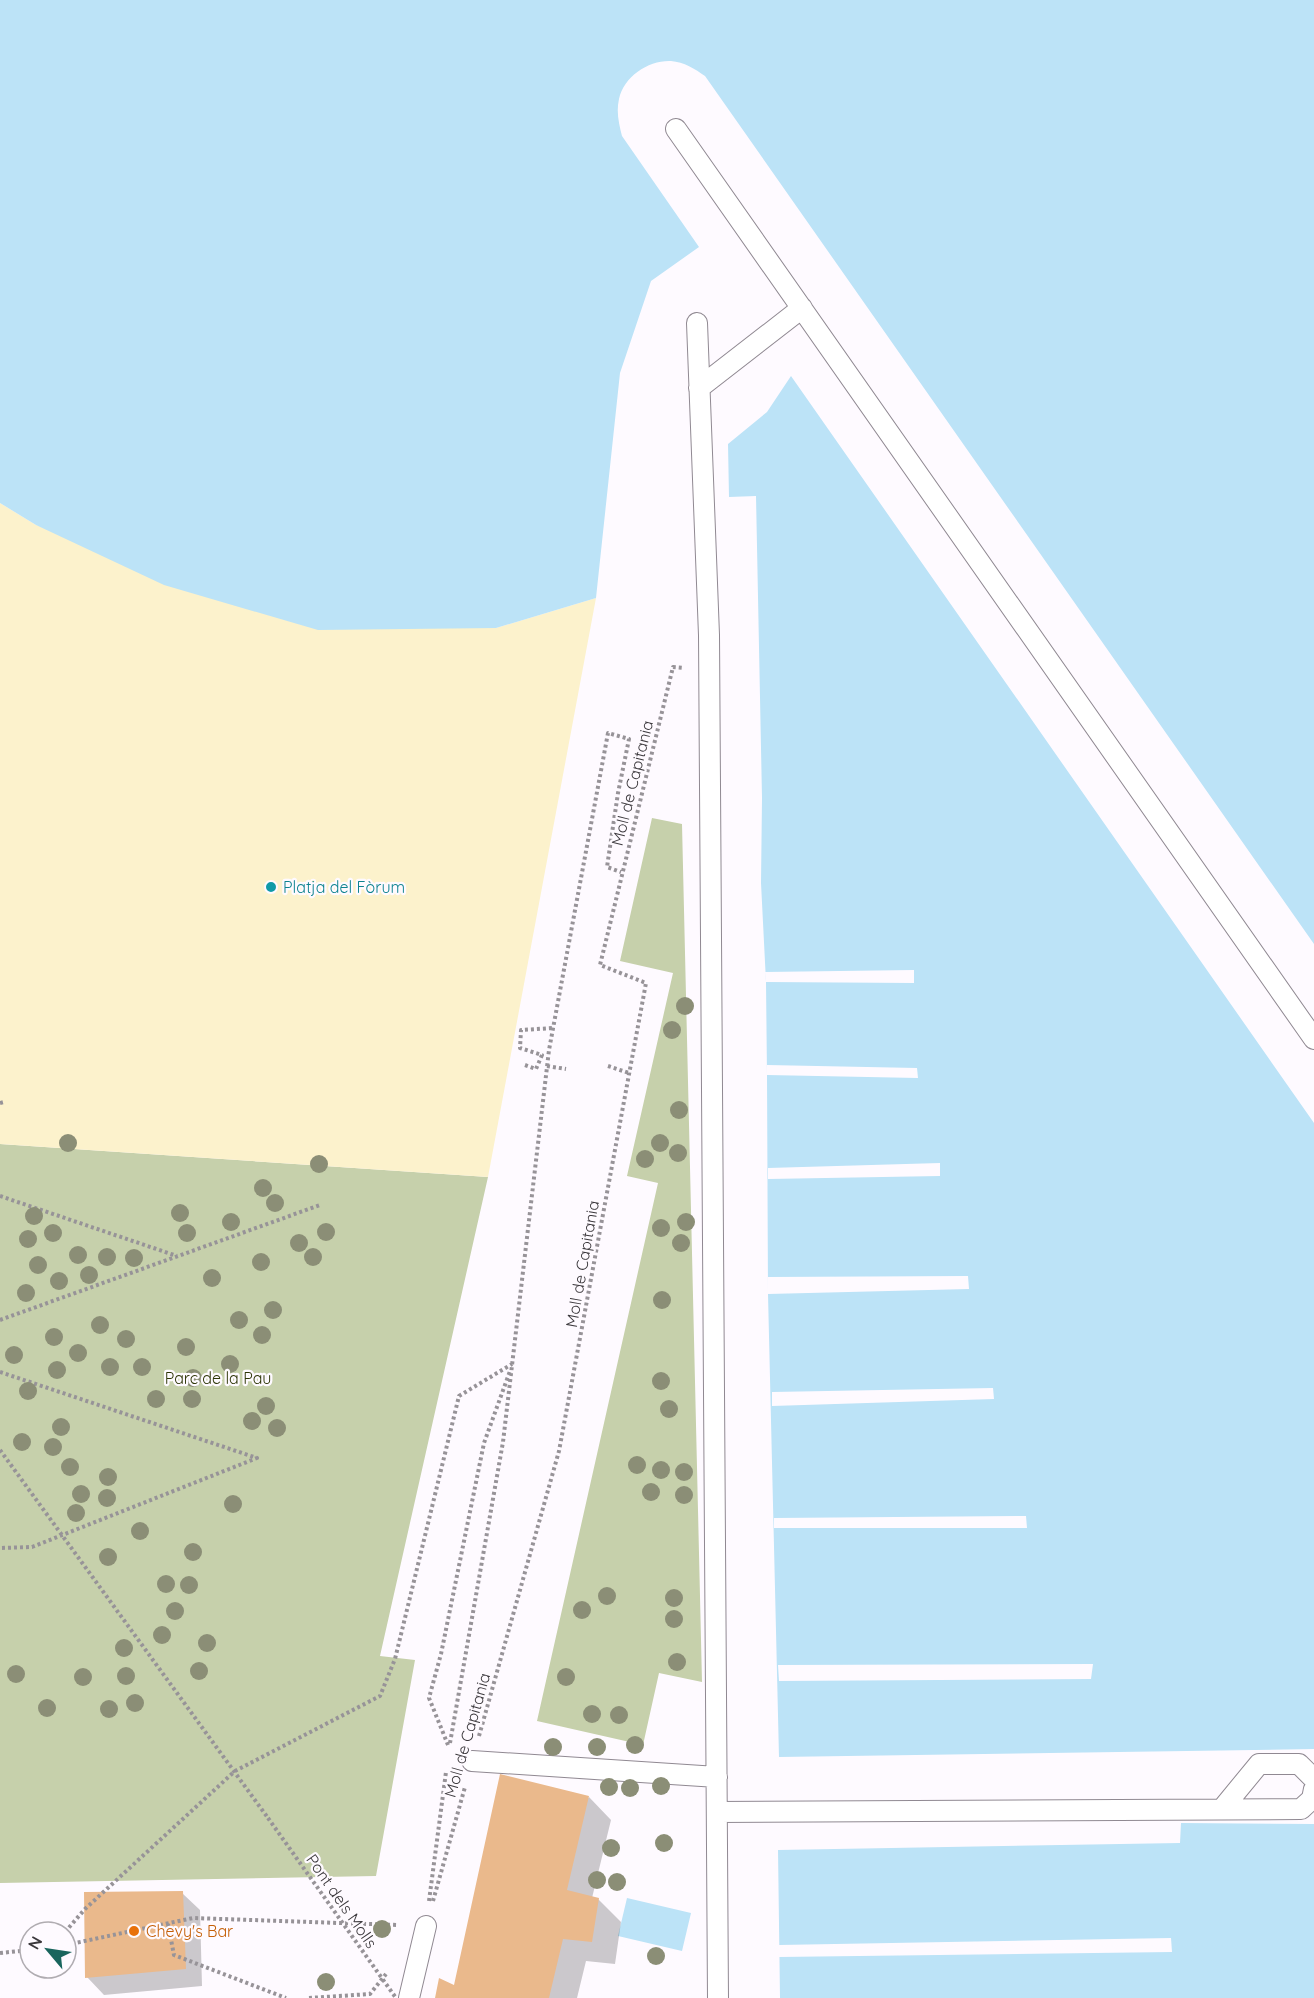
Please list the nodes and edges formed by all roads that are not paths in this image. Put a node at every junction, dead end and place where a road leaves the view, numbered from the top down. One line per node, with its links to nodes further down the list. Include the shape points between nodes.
1 (676, 129): 2 (lane)
2 (802, 308): 4 (lane); 5 (lane)
3 (697, 323): 4 (lane)
4 (699, 388): 7 (lane, via 709,671)
5 (1314, 1039)
6 (472, 1761): 7 (lane)
7 (717, 1778): 11 (lane)
8 (1314, 1779): 10 (lane, via 1299,1764 1259,1764)
9 (1314, 1789): 10 (lane, via 1312,1800 1301,1809)
10 (1222, 1809): 11 (lane)
11 (717, 1812): 14 (lane)
12 (426, 1926): 13 (lane)
13 (408, 1998)
14 (718, 1998)

